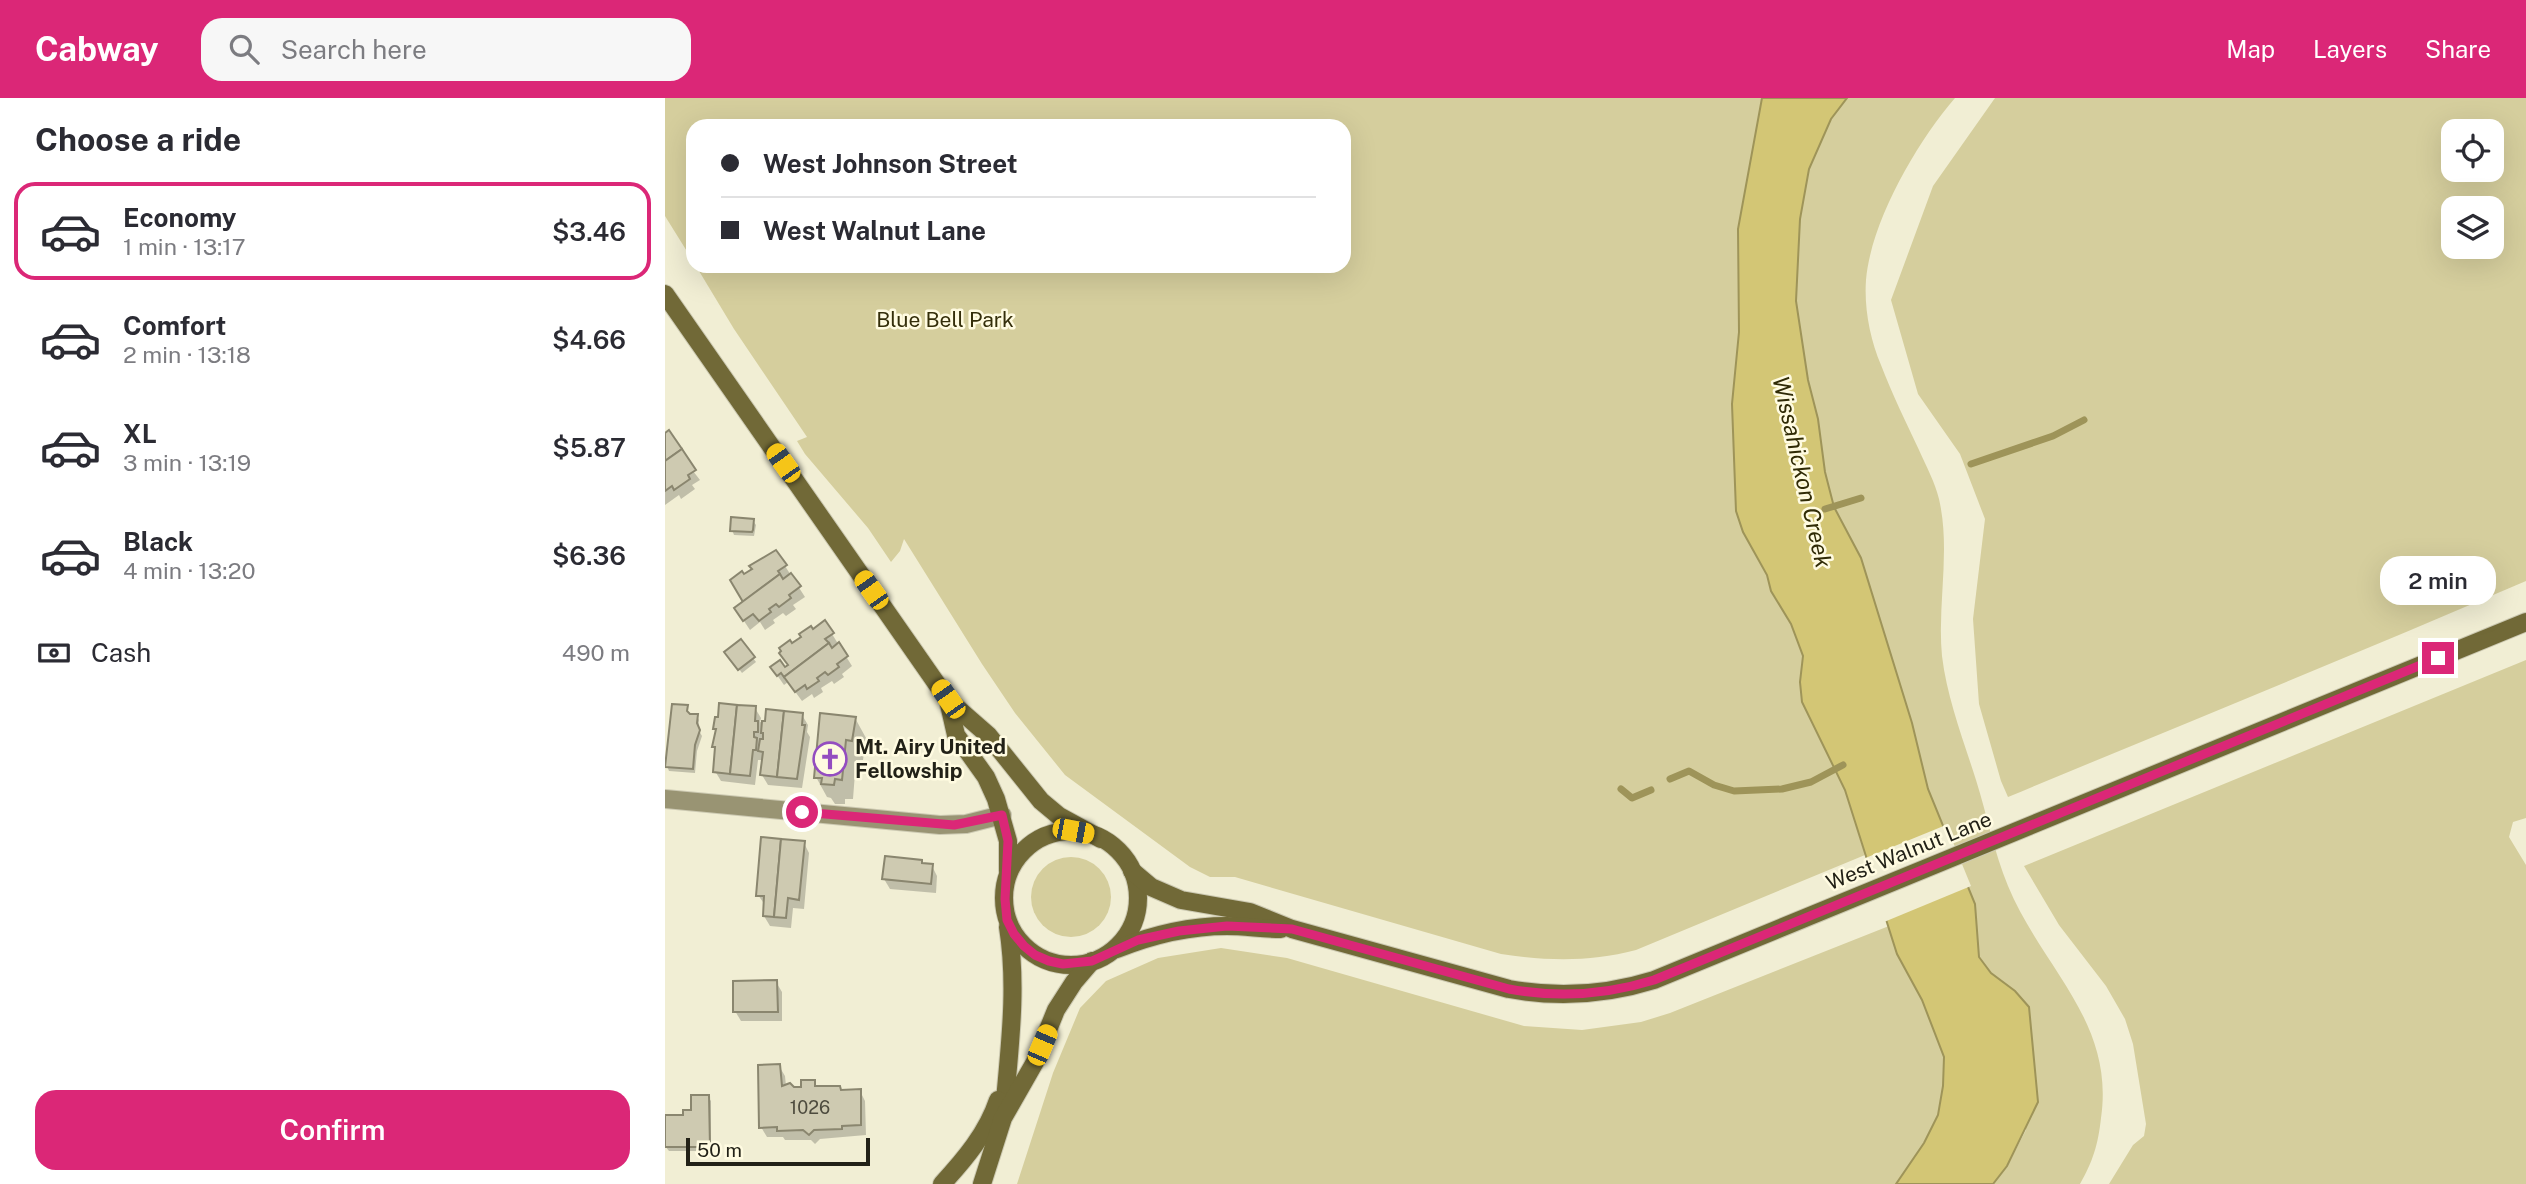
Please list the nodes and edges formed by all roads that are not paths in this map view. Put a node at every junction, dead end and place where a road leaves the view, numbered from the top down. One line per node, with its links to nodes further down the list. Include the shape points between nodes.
1 (665, 294): 3 (street)
2 (2526, 622): 10 (street, West Walnut Lane, via 1636,986 1535,994)
3 (948, 699): 5 (street, via 956,735 986,777); 6 (street, via 988,735 1041,801)
4 (665, 799): 5 (street, via 940,825)
5 (1002, 815): 8 (street, via 1008,841)
6 (1101, 839): 7 (street); 8 (street, via 1073,831 1045,836 1021,853)
7 (1132, 871): 10 (street, West Walnut Lane, via 1166,895 1250,912); 11 (street, via 1138,897 1133,923 1118,945)
8 (1007, 878): 9 (street)
9 (1007, 920): 11 (street, via 1035,955 1063,964); 12 (street, via 1012,962)
10 (1292, 929): 11 (street, West Walnut Lane, via 1227,926 1179,931 1138,940)
11 (1100, 957): 13 (street, via 1074,982 1056,1010 1035,1062)
12 (1007, 1069): 13 (street); 14 (street, via 987,1126)
13 (1003, 1118): 15 (street)
14 (942, 1184)
15 (982, 1184)

